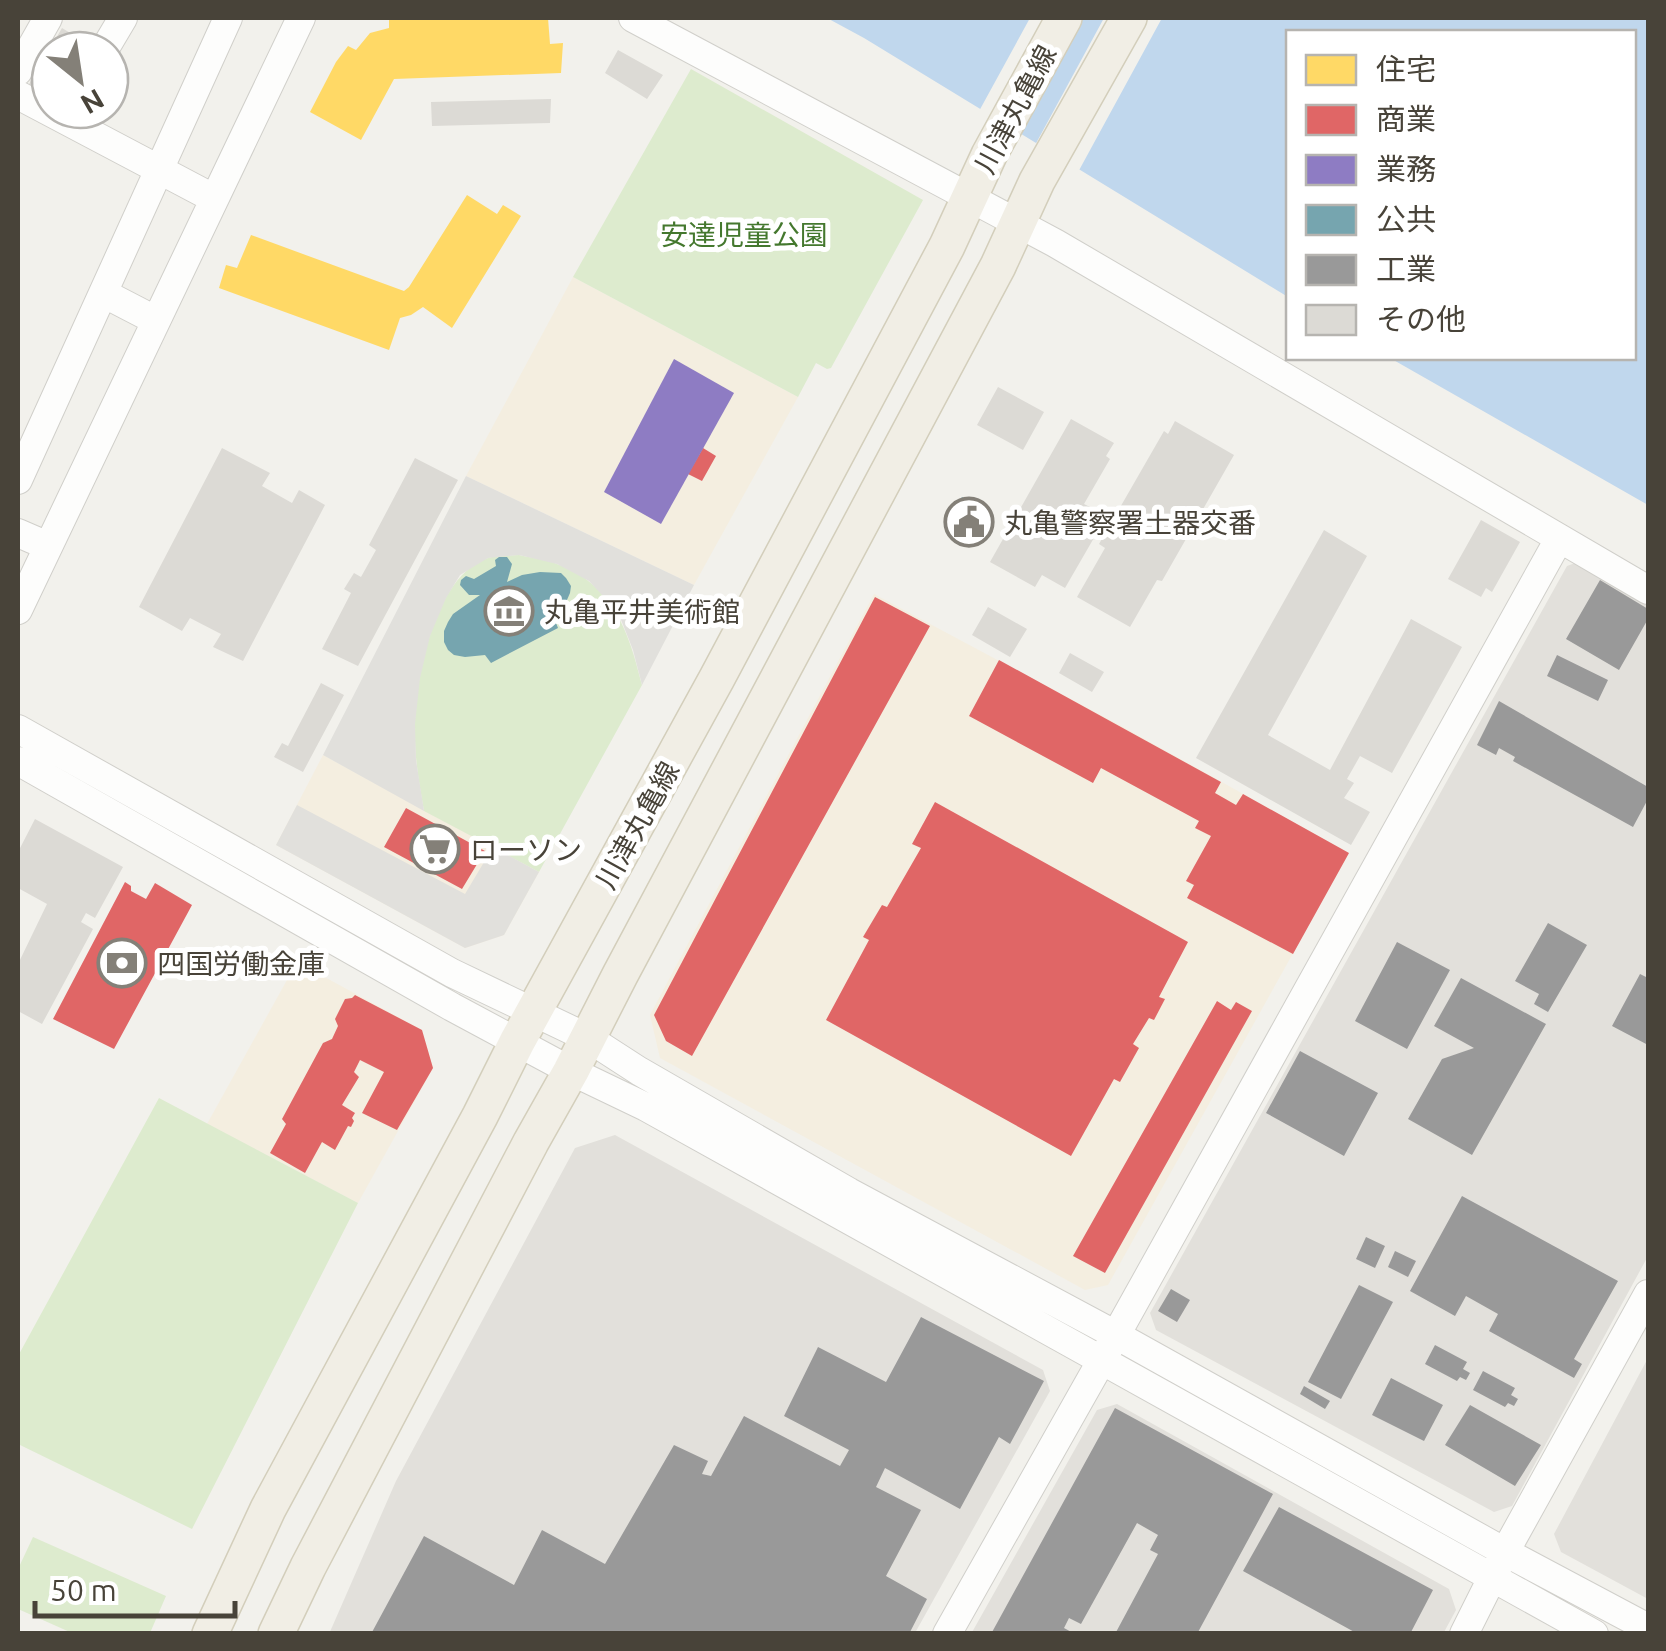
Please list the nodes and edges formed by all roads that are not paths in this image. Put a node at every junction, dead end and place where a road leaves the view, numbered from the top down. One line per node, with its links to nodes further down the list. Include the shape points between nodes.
1 (48, 18): 7 (street)
2 (228, 18): 9 (street)
3 (301, 18): 10 (street)
4 (632, 18): 11 (street)
5 (1064, 18): 11 (main road, 川津丸亀線)
6 (1129, 18): 12 (main road, 川津丸亀線)
7 (18, 71)
8 (93, 130): 9 (street)
9 (159, 169): 10 (street); 13 (street)
10 (213, 198): 14 (street)
11 (968, 198): 12 (street); 23 (main road, 川津丸亀線, via 718,678)
12 (1017, 223): 17 (street); 24 (main road, 川津丸亀線)
13 (102, 293): 14 (street); 15 (street)
14 (155, 320): 18 (street)
15 (18, 480)
16 (18, 533): 18 (street)
17 (1559, 540): 19 (street); 27 (street)
18 (48, 546): 20 (street)
19 (1648, 590)
20 (18, 610)
21 (18, 729): 23 (street, via 452,973)
22 (18, 760): 23 (street, via 452,1007)
23 (526, 1027): 24 (street); 25 (street); 31 (main road, 川津丸亀線, via 268,1509)
24 (588, 1038): 25 (main road, 川津丸亀線); 27 (street)
25 (571, 1071): 27 (street); 32 (main road, 川津丸亀線)
26 (1648, 1294): 28 (street)
27 (1108, 1347): 28 (street); 29 (street); 33 (street)
28 (1505, 1552): 29 (street); 30 (street)
29 (1493, 1579): 34 (street); 35 (street)
30 (1648, 1628)
31 (210, 1634)
32 (276, 1634)
33 (947, 1634)
34 (1464, 1634)
35 (1594, 1634)

